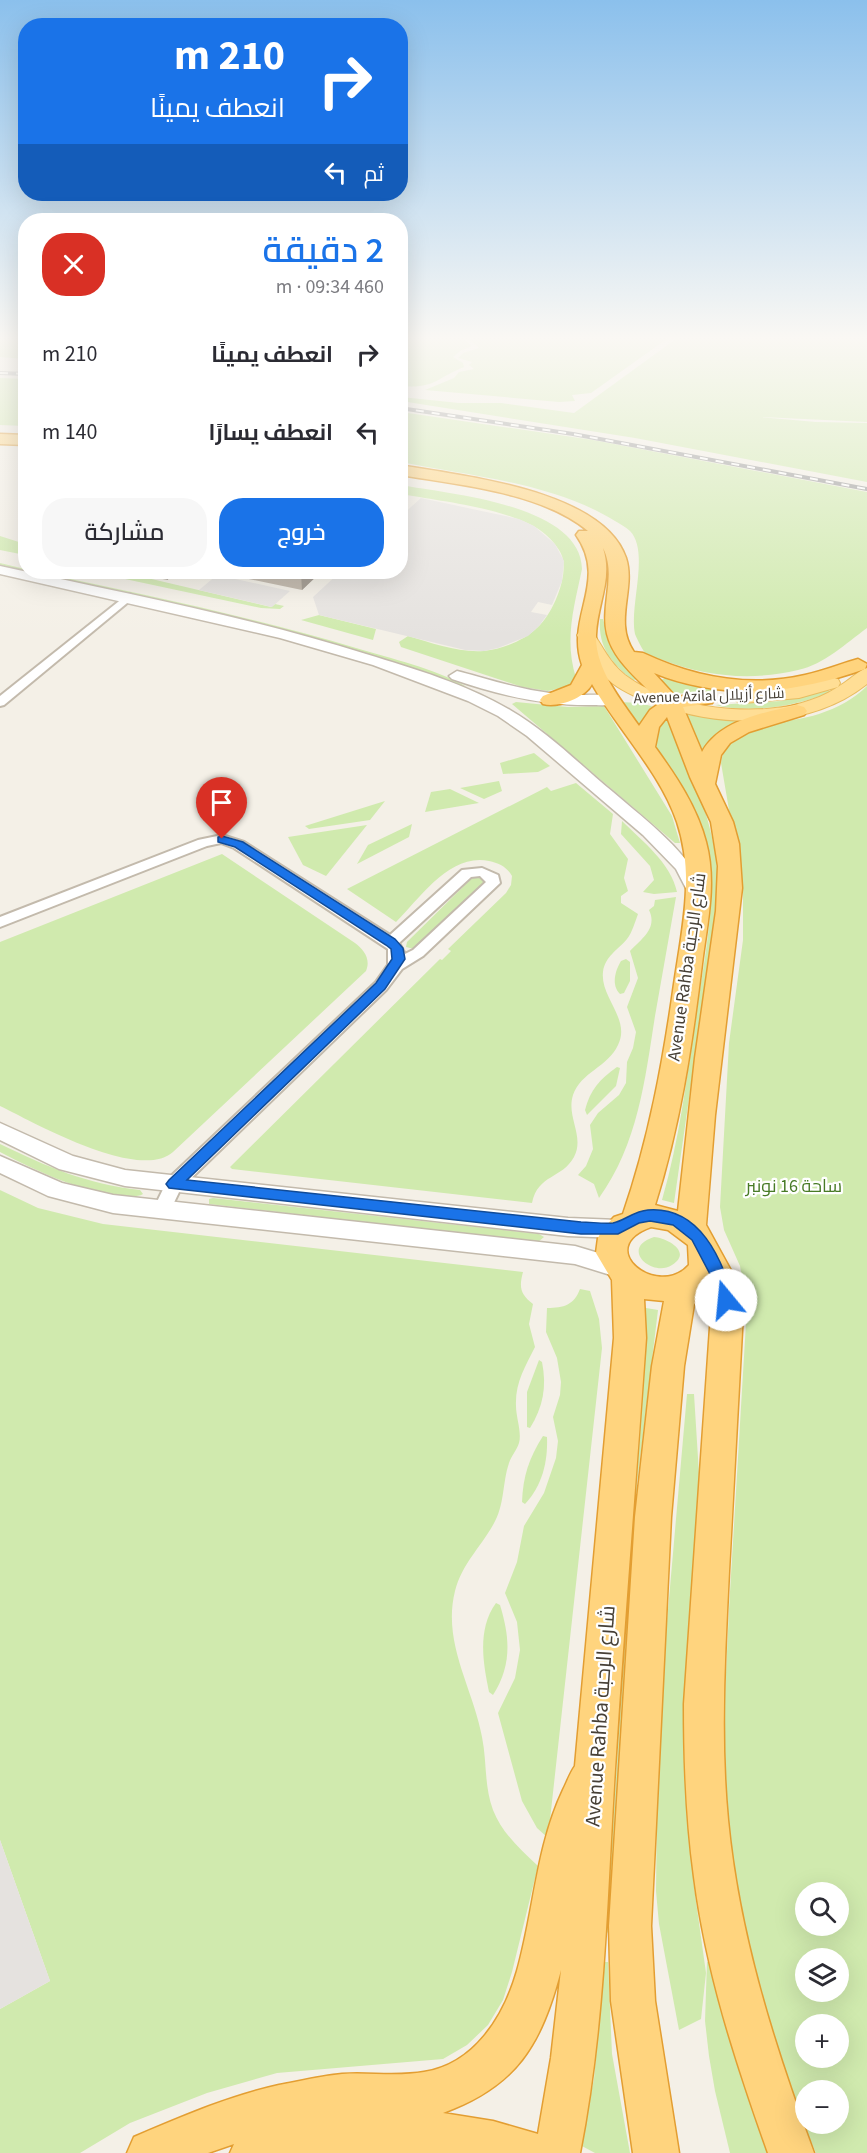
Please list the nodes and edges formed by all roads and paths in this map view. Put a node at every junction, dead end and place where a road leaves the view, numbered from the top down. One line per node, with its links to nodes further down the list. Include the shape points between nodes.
1 (0, 439): 2 (highway)
2 (18, 440)
3 (408, 472): 13 (highway, via 552,503 599,531 611,544 617,559 613,615)
4 (408, 479): 12 (highway, via 490,494 541,508 569,522 595,548 599,567)
5 (0, 559): 6 (street)
6 (18, 563)
7 (0, 570): 8 (street)
8 (18, 574)
9 (43, 579): 11 (street)
10 (88, 579): 17 (street, via 274,620 380,650 499,691)
11 (128, 597): 20 (street); 24 (street, via 242,622 353,654 486,704 525,727 668,850 688,872)
12 (586, 635): 14 (highway); 19 (main road, via 606,669 626,684)
13 (623, 650): 15 (highway, via 674,675 731,686 789,685); 19 (highway, Avenue Rahba شارع الرحبة)
14 (591, 664): 17 (highway, via 579,689); 18 (highway, Avenue Rahba شارع الرحبة)
15 (864, 665): 16 (main road, Avenue Azilal شارع أزيلال, via 834,682 806,691); 21 (main road, Avenue Azilal شارع أزيلال, via 837,697)
16 (705, 699): 19 (highway)
17 (550, 700): 18 (street)
18 (612, 700): 19 (main road, Avenue Azilal شارع أزيلال); 22 (highway, Avenue Rahba شارع الرحبة)
19 (662, 700): 21 (main road, Avenue Azilal شارع أزيلال, via 743,713); 22 (highway, via 645,736); 23 (highway, Avenue Rahba شارع الرحبة)
20 (0, 702)
21 (797, 711): 23 (highway, via 741,728 721,740 710,756)
22 (644, 748): 24 (highway, Avenue Rahba شارع الرحبة, via 693,830 700,863)
23 (704, 784): 33 (highway, Avenue Rahba شارع الرحبة, via 722,822 730,878 700,1124)
24 (699, 897): 32 (highway, Avenue Rahba شارع الرحبة, via 665,1120 651,1174)
25 (0, 922): 26 (street, via 222,839 239,845)
26 (391, 942): 27 (street, via 399,954); 27 (street, via 467,873 482,872 492,878 493,883 418,953)
27 (397, 965): 30 (street, via 381,986)
28 (0, 1131): 30 (street, via 86,1168)
29 (0, 1164): 31 (street, via 56,1191 83,1199)
30 (174, 1184): 31 (street); 32 (street, via 568,1227)
31 (162, 1209): 34 (street, via 575,1256)
32 (627, 1223): 33 (highway, via 650,1216 664,1217); 34 (highway, via 610,1244 612,1260)
33 (698, 1241): 35 (highway, via 705,1263 701,1273); 42 (highway, via 719,1276 727,1313 703,1704 706,1822 728,1954 750,2036)
34 (622, 1273): 35 (highway, via 639,1285 654,1289); 36 (highway, Avenue Rahba شارع الرحبة, via 630,1338)
35 (682, 1286): 41 (highway, Avenue Rahba شارع الرحبة, via 671,1348 654,1506 630,1926 633,2001)
36 (595, 1769): 37 (highway, via 571,1820 527,2008 510,2040 493,2060 449,2089 423,2095 341,2097 277,2109 212,2128); 40 (highway, Avenue Rahba شارع الرحبة, via 577,2035)
37 (150, 2153)
38 (253, 2153): 39 (highway, via 304,2140 397,2134 494,2143)
39 (526, 2153)
40 (557, 2153)
41 (656, 2153)
42 (791, 2153)

